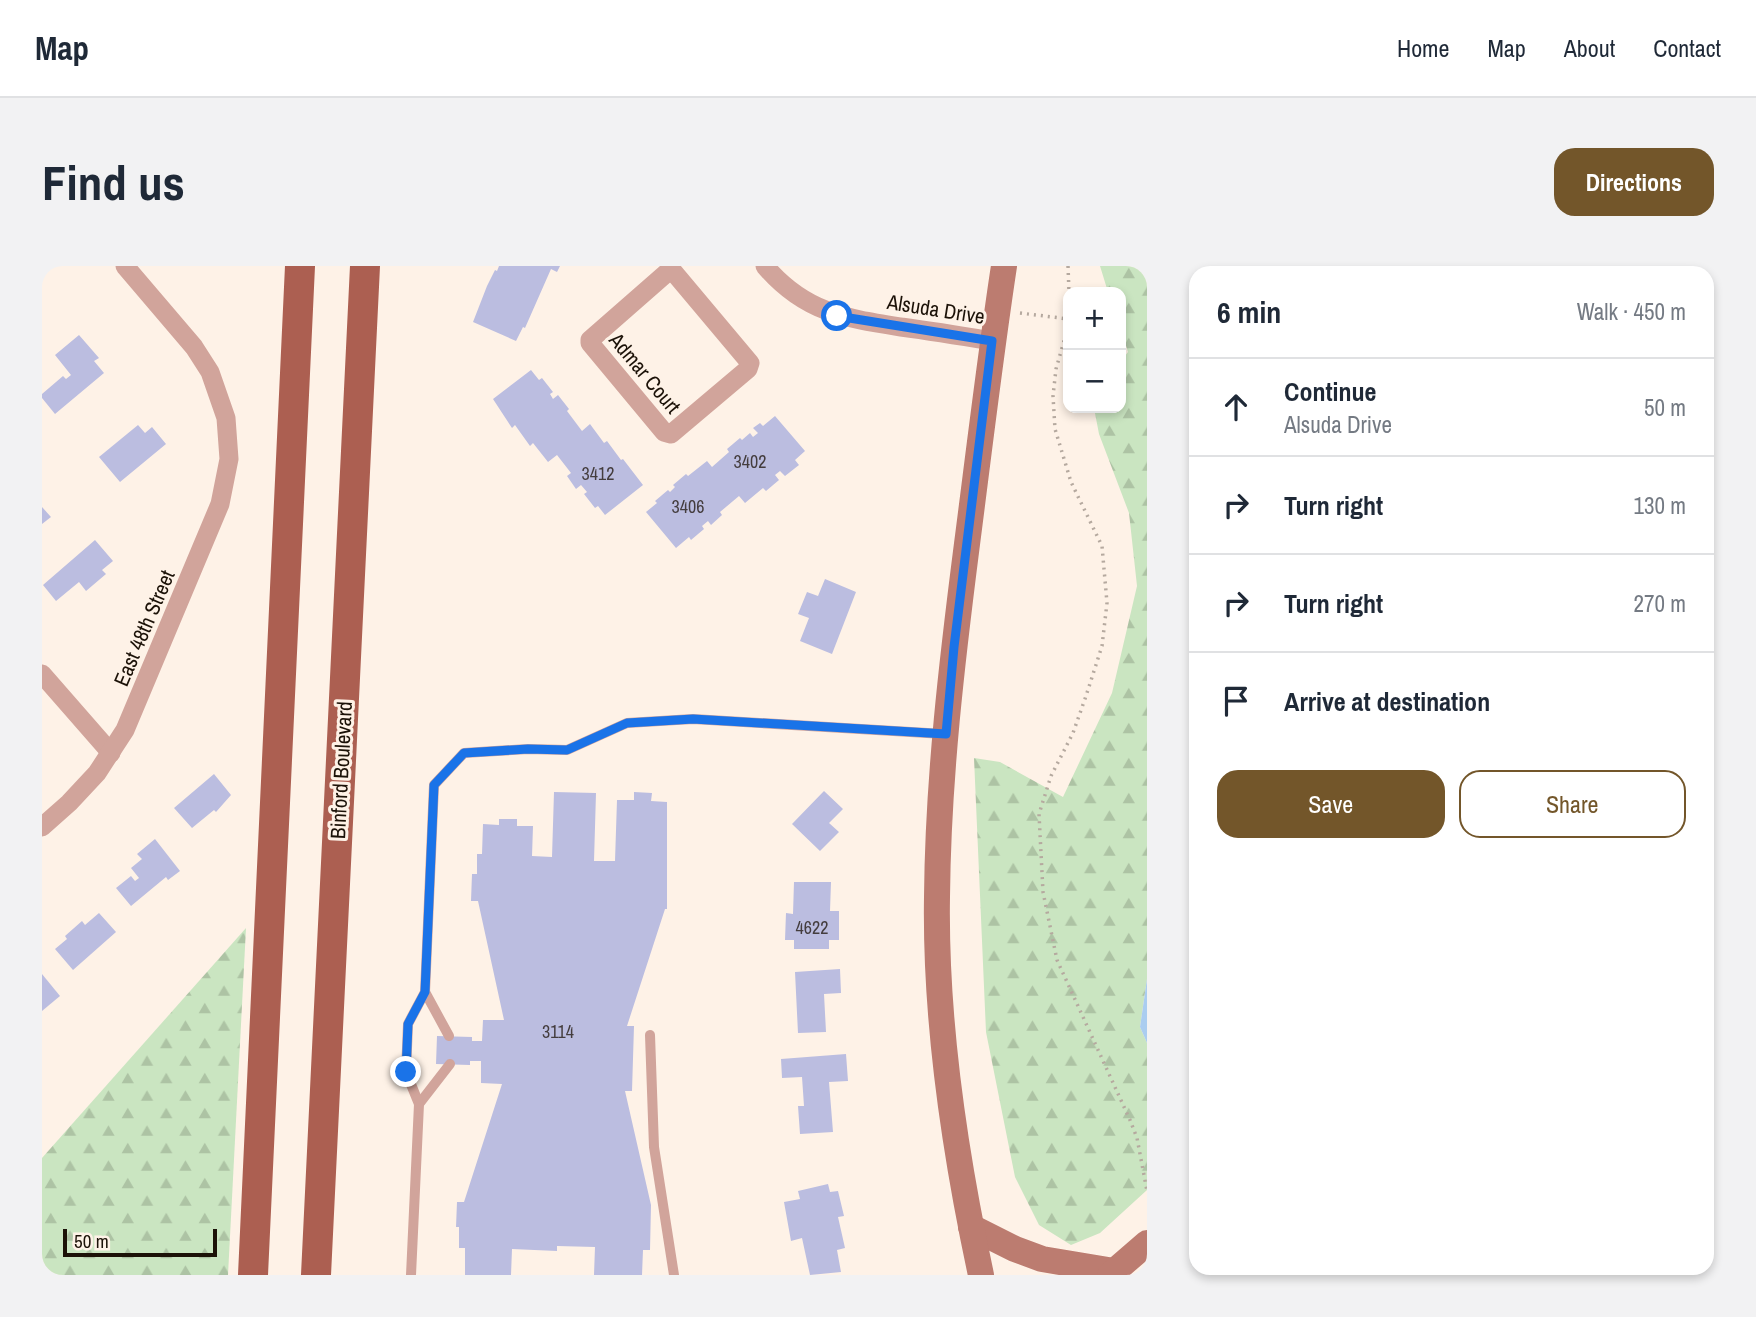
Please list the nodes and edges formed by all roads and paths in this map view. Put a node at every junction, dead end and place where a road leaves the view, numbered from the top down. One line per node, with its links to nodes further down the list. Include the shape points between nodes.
1 (125, 266): 15 (street, East 48th Street, via 200,354 226,418 229,459 220,504 136,705)
2 (300, 266): 26 (main road)
3 (365, 266): 27 (main road, Binford Boulevard)
4 (765, 266): 11 (street, Alsuda Drive, via 792,293 837,316)
5 (1004, 266): 9 (main road)
6 (1068, 266): 8 (path)
7 (673, 268): 7 (street, Admar Court, via 590,340 664,432 671,434 750,363)
8 (1069, 287)
9 (997, 310): 10 (path); 11 (main road)
10 (1063, 318)
11 (992, 341): 14 (main road)
12 (1063, 344): 22 (path, via 1053,396 1055,429 1071,482 1102,546 1107,603 1102,646 1086,696 1039,814 1043,892 1057,960 1130,1120)
13 (42, 674): 15 (street)
14 (946, 734): 17 (lane, via 693,719 627,723 567,750 464,753 434,785); 23 (main road, via 939,824 939,957 950,1098)
15 (111, 753): 16 (street, East 48th Street, via 81,792)
16 (42, 827)
17 (425, 992): 19 (lane); 21 (lane, via 408,1024 406,1072)
18 (650, 1035): 29 (lane, via 654,1147)
19 (449, 1036)
20 (450, 1064): 21 (lane)
21 (419, 1104): 28 (lane)
22 (1147, 1191)
23 (971, 1227): 25 (main road, via 1042,1259); 30 (main road)
24 (1143, 1246): 25 (main road)
25 (1112, 1273)
26 (253, 1275)
27 (316, 1275)
28 (411, 1275)
29 (674, 1275)
30 (981, 1275)

